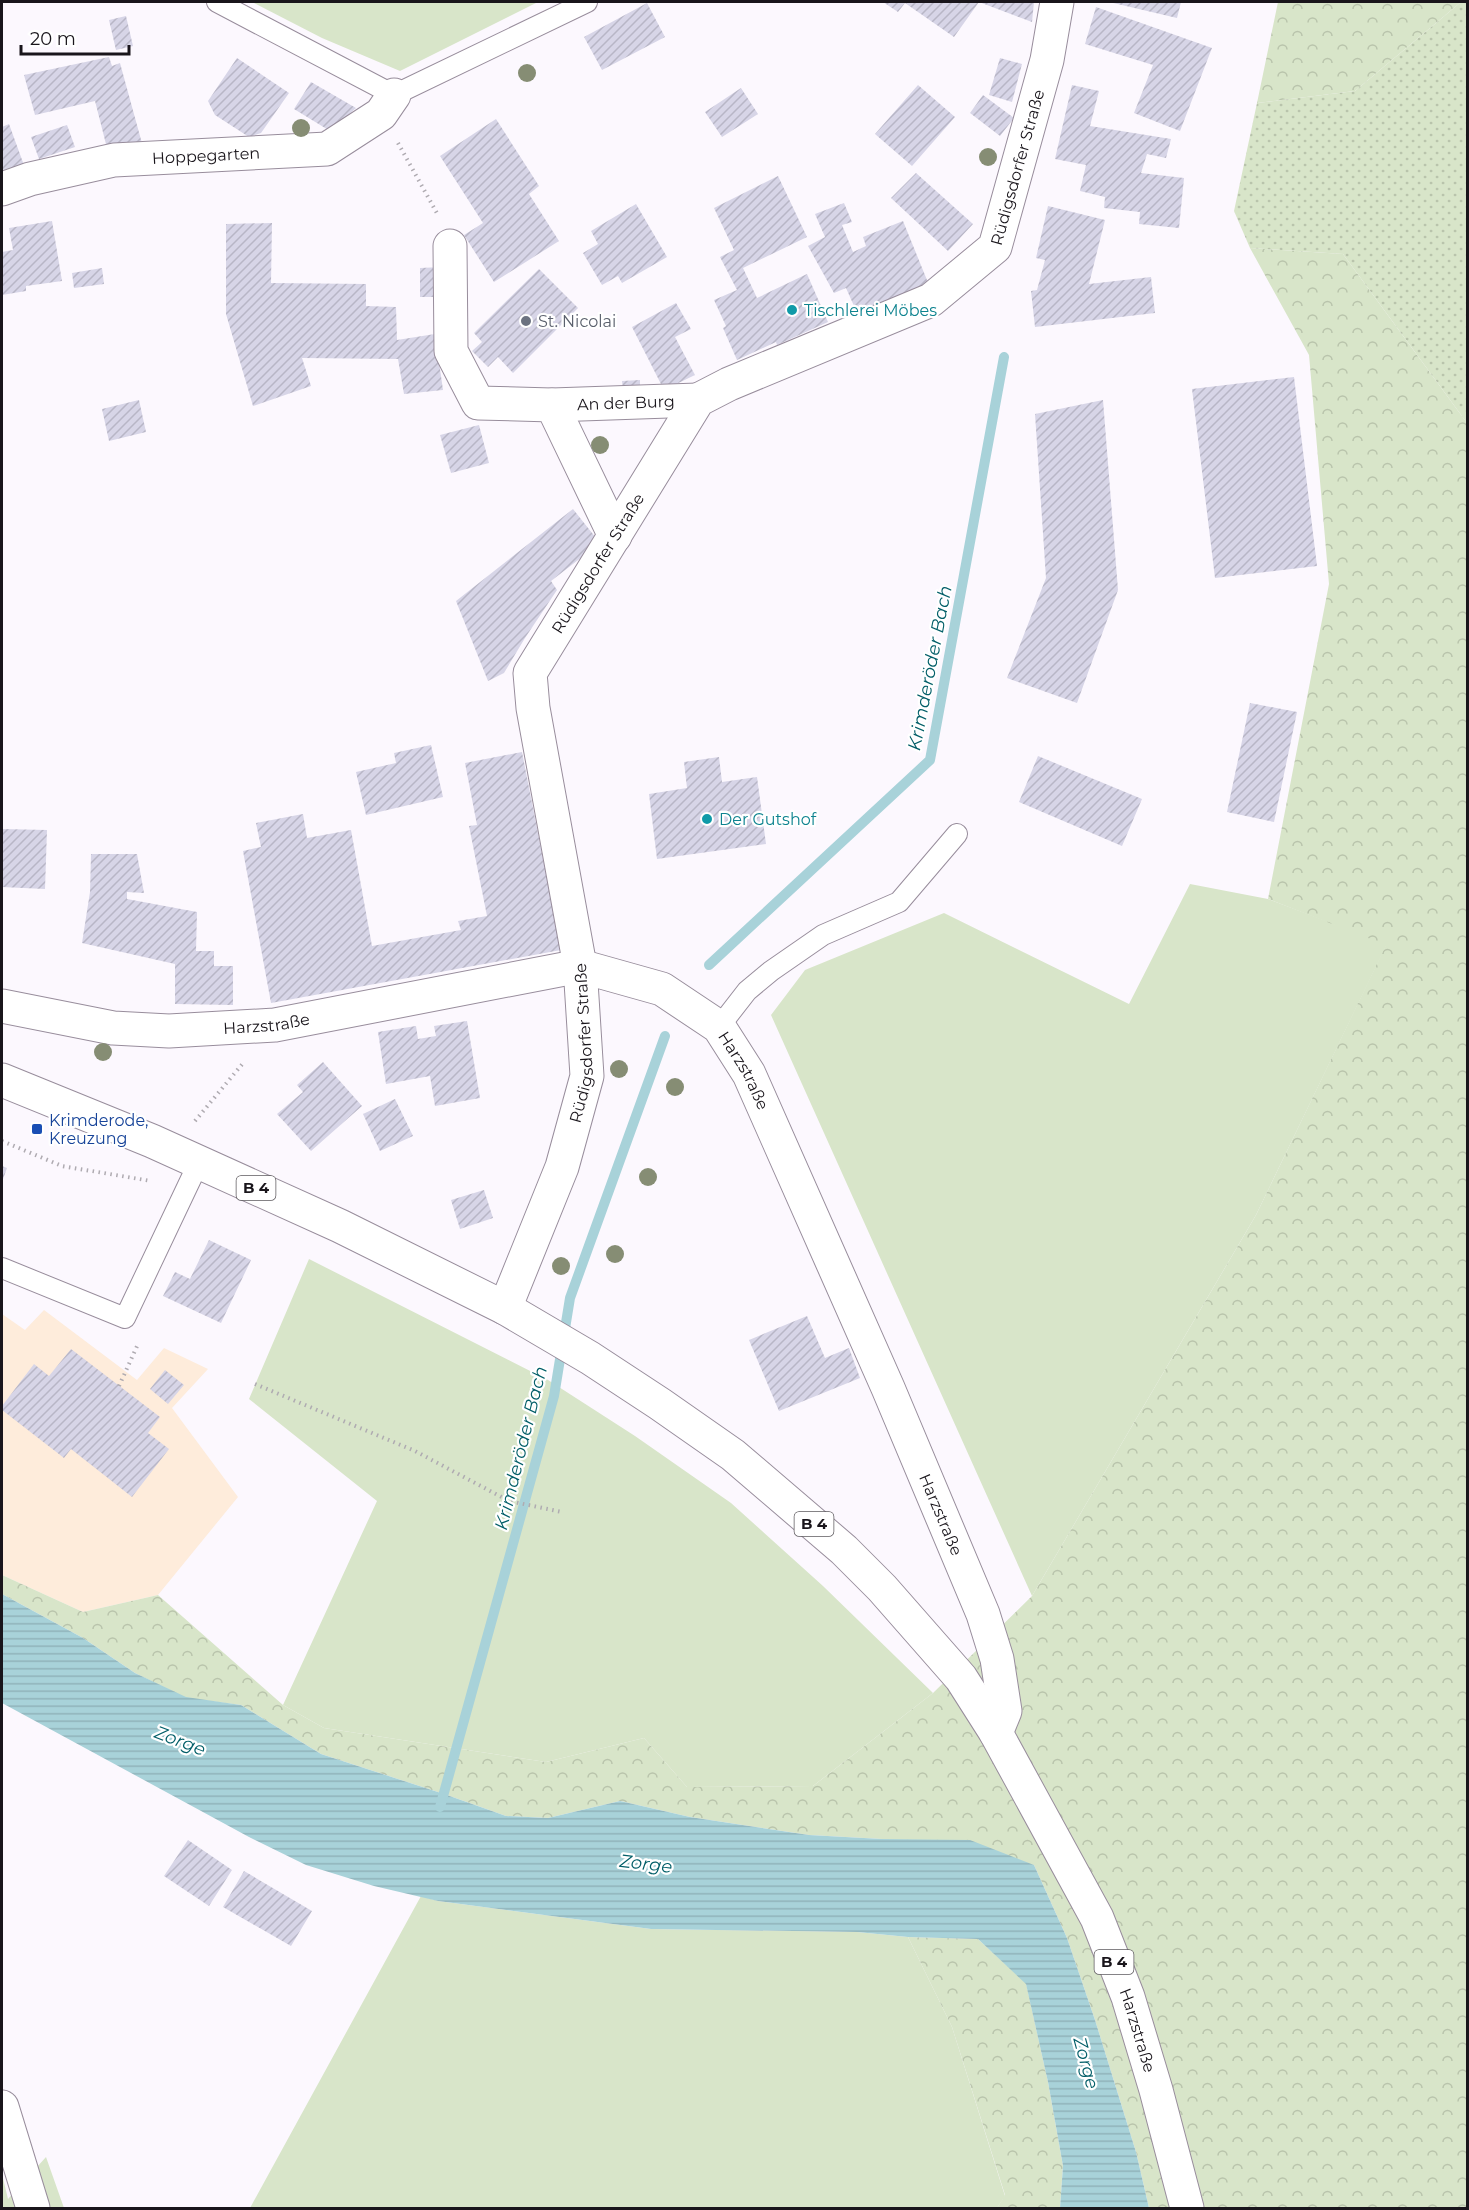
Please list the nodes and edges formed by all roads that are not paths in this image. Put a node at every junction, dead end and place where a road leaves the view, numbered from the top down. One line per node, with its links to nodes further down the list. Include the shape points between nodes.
1 (217, 2): 4 (lane)
2 (587, 2): 4 (lane, Hoppegarten)
3 (1057, 2): 7 (street, Rüdigsdorfer Straße, via 1047,60 995,247 931,300)
4 (388, 104): 5 (street, Hoppegarten, via 327,149 114,160 30,178)
5 (2, 189)
6 (450, 246): 8 (street, An der Burg, via 451,351 478,403)
7 (698, 400): 8 (street, An der Burg); 9 (street, Rüdigsdorfer Straße)
8 (552, 405): 9 (street, An der Burg)
9 (615, 536): 11 (street, Rüdigsdorfer Straße, via 530,673)
10 (957, 834): 13 (lane, via 899,903 823,935 747,991)
11 (580, 966): 12 (street, Harzstraße, via 275,1025 169,1031 113,1028); 13 (street, Harzstraße, via 662,989); 17 (street, Rüdigsdorfer Straße, via 587,1076 562,1167)
12 (2, 1006)
13 (718, 1027): 18 (street, Harzstraße, via 749,1074 983,1614 998,1659 1005,1711)
14 (2, 1080): 15 (street, Harzstraße / B 4)
15 (199, 1162): 16 (lane, via 125,1318); 17 (street, Harzstraße / B 4)
16 (2, 1268)
17 (505, 1308): 18 (street, Harzstraße / B 4, via 590,1358 733,1455 844,1550 961,1678)
18 (996, 1733): 21 (street, Harzstraße / B 4, via 1097,1918 1134,2017)
19 (2, 2107): 20 (street)
20 (33, 2208)
21 (1187, 2208)

